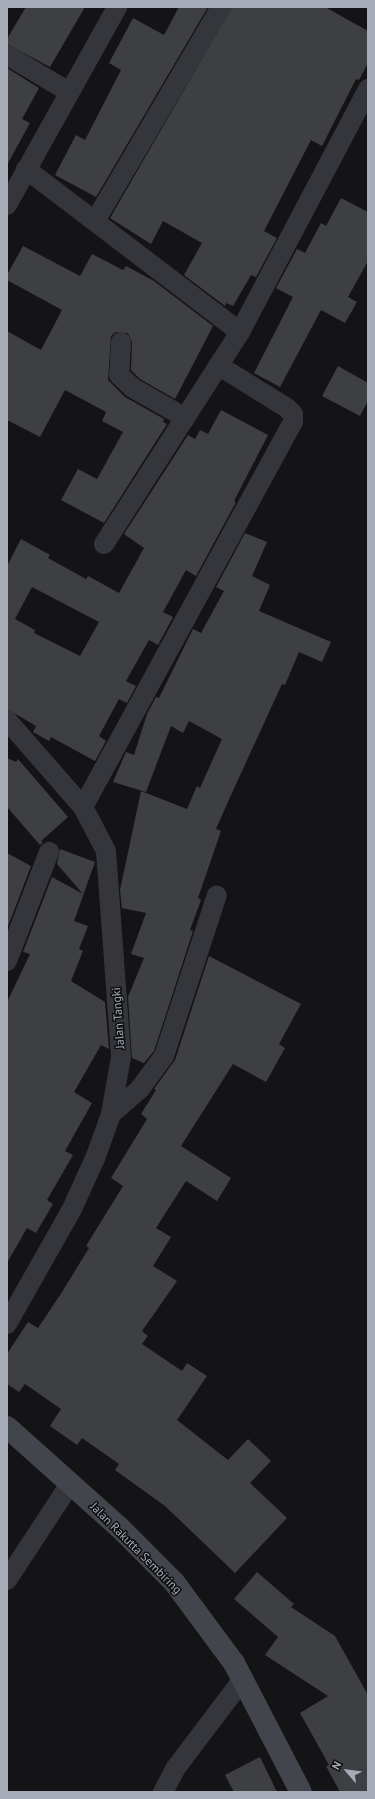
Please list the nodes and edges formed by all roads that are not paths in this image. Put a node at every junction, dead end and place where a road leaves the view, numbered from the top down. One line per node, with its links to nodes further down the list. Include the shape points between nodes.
1 (117, 7): 5 (street)
2 (221, 7): 8 (street)
3 (7, 55): 5 (street)
4 (368, 89): 9 (street)
5 (69, 92): 6 (street)
6 (26, 169): 7 (street); 8 (street)
7 (7, 205)
8 (95, 221): 9 (street)
9 (240, 332): 11 (street)
10 (121, 342): 12 (street, via 119,375 133,388)
11 (218, 364): 12 (street); 15 (street, via 287,408 293,414 294,422)
12 (184, 417): 13 (street)
13 (104, 544)
14 (7, 720): 15 (street, Jalan Tangki)
15 (83, 807): 19 (street, Jalan Tangki, via 106,851 121,1057)
16 (49, 852): 18 (street)
17 (217, 895): 19 (street, via 164,1056 139,1090)
18 (7, 961)
19 (111, 1114): 20 (street, Jalan Tangki, via 96,1156 72,1209)
20 (7, 1324)
21 (7, 1427): 22 (main road, Jalan Rakutta Sembiring)
22 (70, 1484): 23 (street); 24 (main road, Jalan Rakutta Sembiring, via 174,1582 212,1631)
23 (7, 1580)
24 (243, 1678): 25 (street, via 175,1769); 26 (main road, Jalan Rakutta Sembiring)
25 (163, 1792)
26 (301, 1792)

